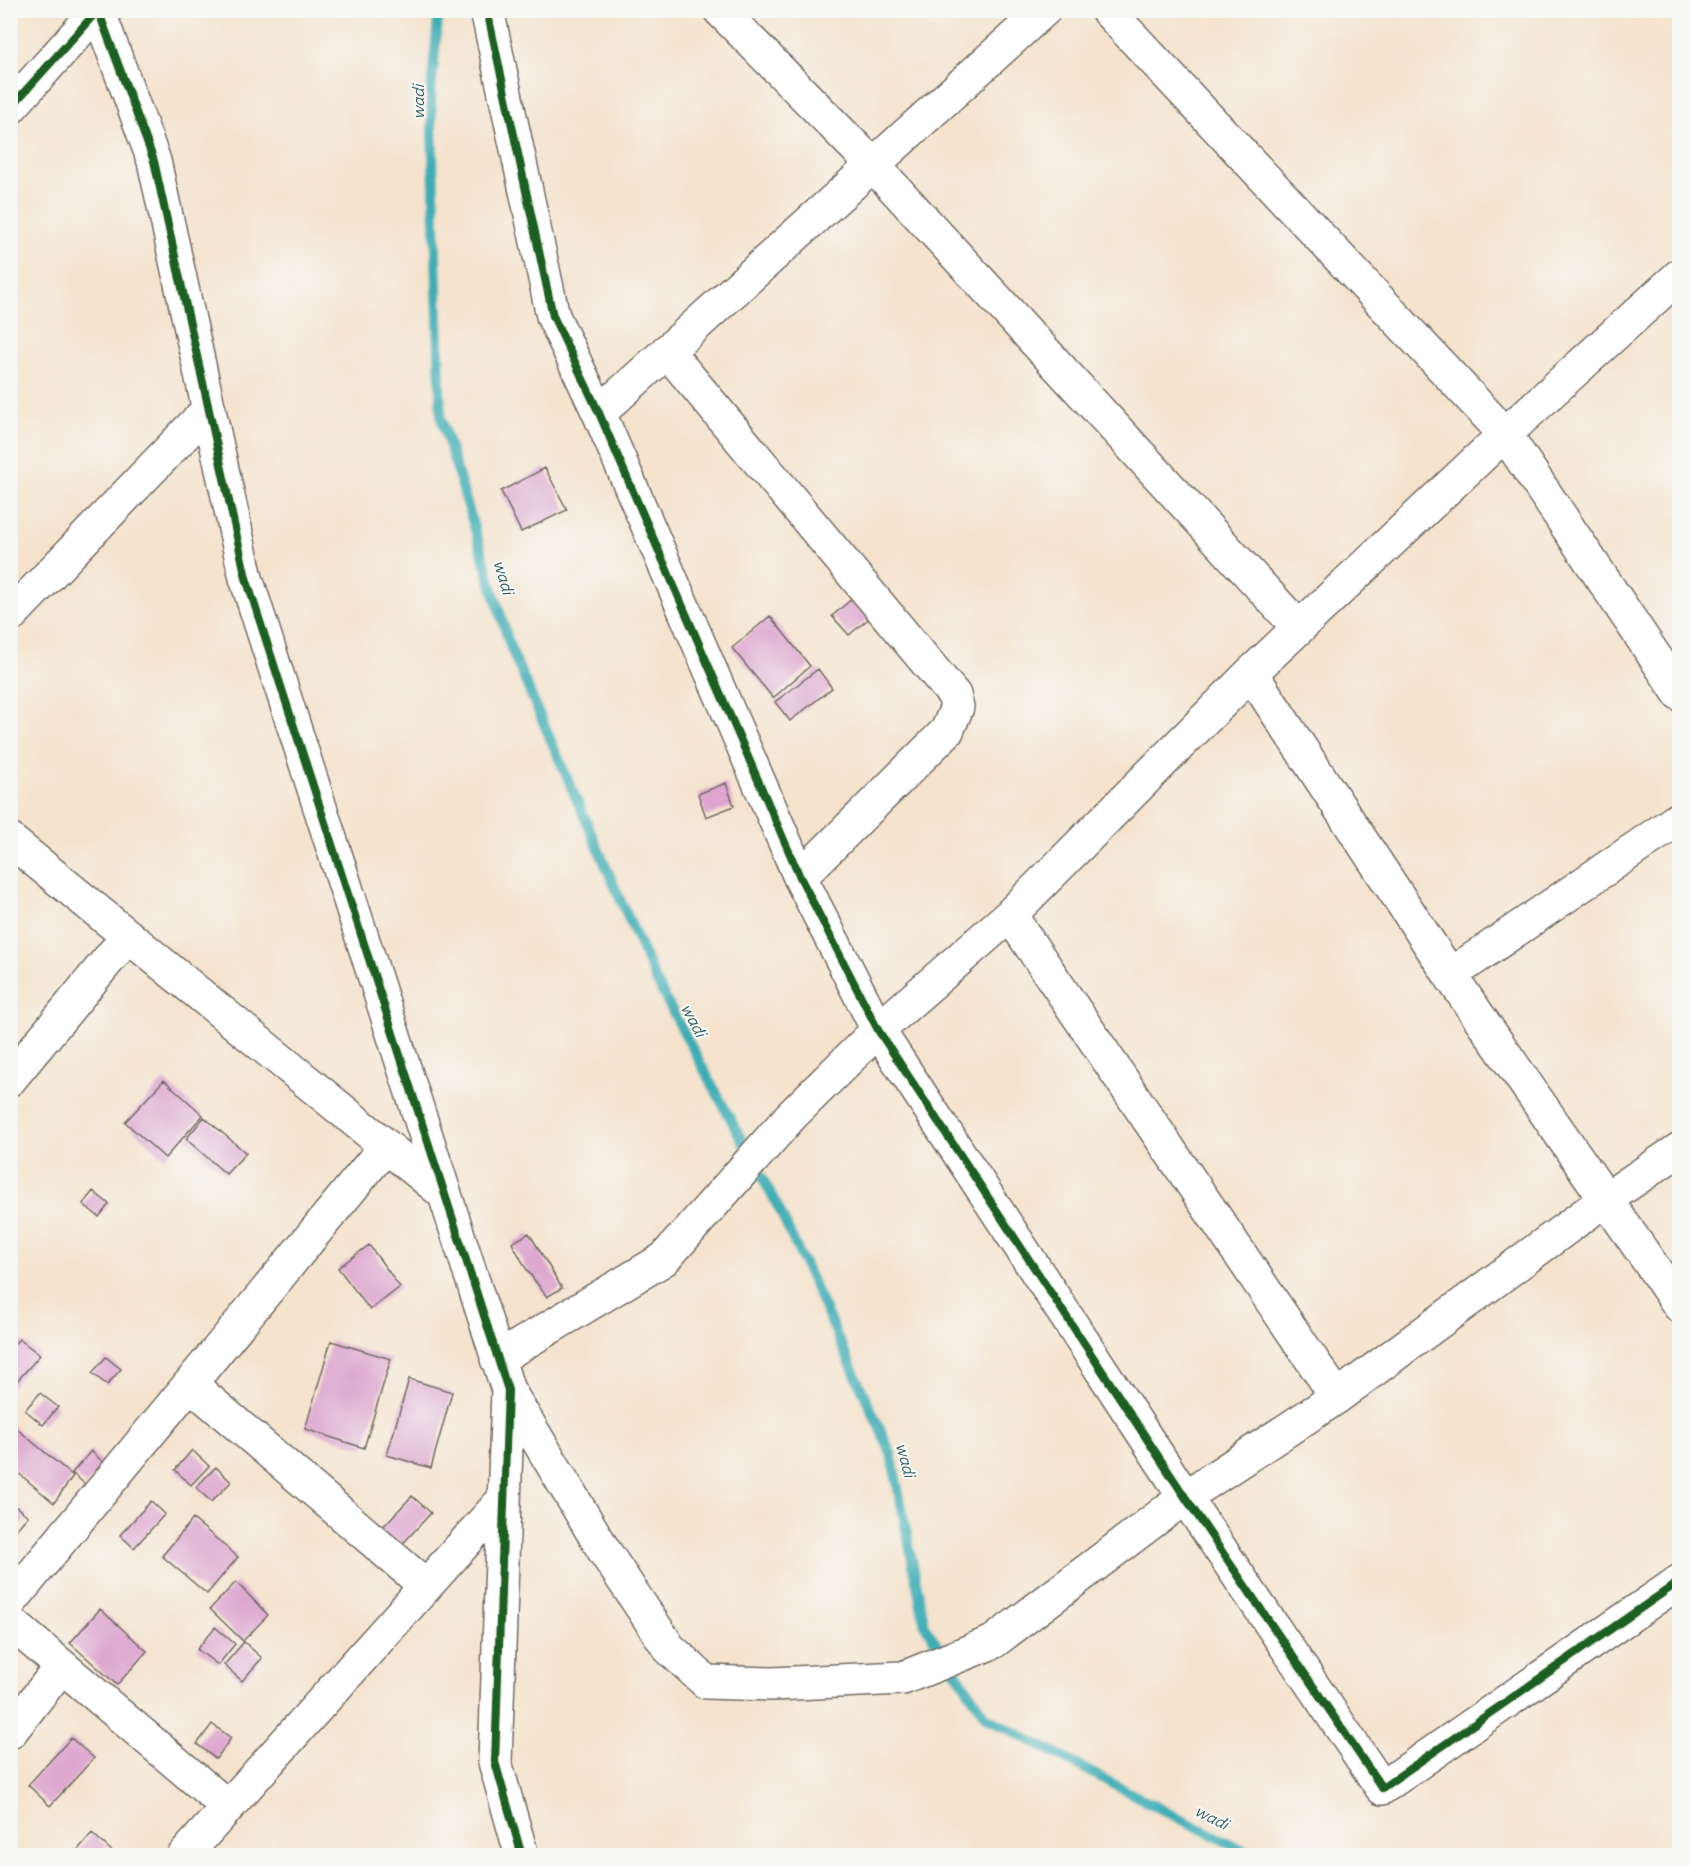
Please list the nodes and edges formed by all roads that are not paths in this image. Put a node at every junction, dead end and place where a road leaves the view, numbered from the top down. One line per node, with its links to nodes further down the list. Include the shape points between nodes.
1 (98, 10): 6 (street); 10 (street, via 154,161)
2 (486, 10): 11 (street, via 553,316)
3 (720, 10): 7 (street)
4 (1044, 10): 7 (street)
5 (1107, 10): 12 (street)
6 (10, 108)
7 (873, 165): 9 (street); 14 (street)
8 (1680, 275): 12 (street)
9 (667, 351): 11 (street); 19 (street, via 954,695 957,706 947,731)
10 (209, 409): 13 (street); 27 (street, via 246,578)
11 (599, 413): 19 (street)
12 (1505, 434): 14 (street); 16 (street)
13 (10, 616)
14 (1299, 628): 15 (street)
15 (1251, 673): 20 (street); 22 (street)
16 (1680, 694)
17 (1680, 818): 22 (street)
18 (10, 840): 21 (street)
19 (800, 877): 23 (street)
20 (1010, 915): 23 (street); 33 (street)
21 (128, 936): 24 (street); 25 (street)
22 (1450, 975): 28 (street)
23 (878, 1030): 30 (street, via 791,1116 664,1259); 34 (street)
24 (10, 1079)
25 (386, 1146): 27 (street); 31 (street)
26 (1680, 1149): 28 (street)
27 (445, 1194): 30 (street)
28 (1606, 1199): 29 (street); 33 (street)
29 (1680, 1306)
30 (498, 1359): 32 (street)
31 (190, 1384): 37 (street); 38 (street)
32 (508, 1390): 34 (street, via 603,1549 669,1648 706,1682 772,1684 903,1678 993,1642); 35 (street)
33 (1337, 1397): 34 (street)
34 (1185, 1497): 36 (street, via 1382,1788)
35 (504, 1499): 37 (street); 44 (street, via 495,1762)
36 (1680, 1581)
37 (426, 1586): 42 (street)
38 (10, 1602)
39 (10, 1623): 40 (street)
40 (62, 1666): 41 (street); 42 (street)
41 (10, 1732)
42 (228, 1807): 43 (street)
43 (184, 1856)
44 (522, 1856)

